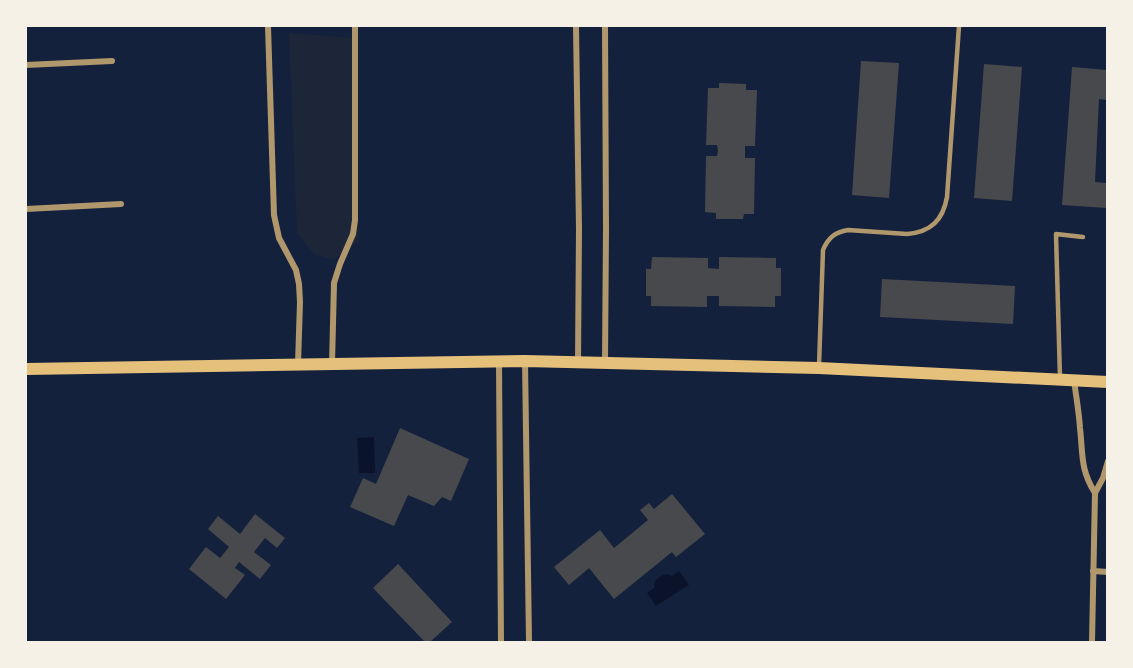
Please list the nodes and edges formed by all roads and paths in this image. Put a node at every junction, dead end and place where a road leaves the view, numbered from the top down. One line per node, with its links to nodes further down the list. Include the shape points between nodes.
1 (268, 26): 15 (street, via 274,215 279,238 299,284)
2 (355, 26): 16 (street, via 355,220 354,234 334,283)
3 (576, 26): 13 (street)
4 (605, 26): 14 (street)
5 (958, 26): 17 (lane, via 945,207 933,224 917,233 848,230 826,243)
6 (112, 61): 7 (street)
7 (26, 65)
8 (121, 204): 9 (street)
9 (26, 209)
10 (1083, 237): 19 (lane, via 1056,234)
11 (525, 361): 12 (main road); 13 (main road); 27 (street)
12 (499, 362): 16 (main road); 26 (street)
13 (578, 362): 14 (main road)
14 (605, 362): 17 (main road)
15 (298, 364): 16 (main road); 18 (main road)
16 (332, 364)
17 (819, 368): 19 (main road)
18 (26, 369)
19 (1060, 379): 20 (main road)
20 (1074, 379): 21 (main road); 23 (street, via 1082,465)
21 (1107, 381)
22 (1107, 461): 23 (street)
23 (1095, 493): 24 (street)
24 (1093, 571): 25 (street); 28 (street)
25 (1107, 572)
26 (501, 642)
27 (529, 642)
28 (1092, 642)

